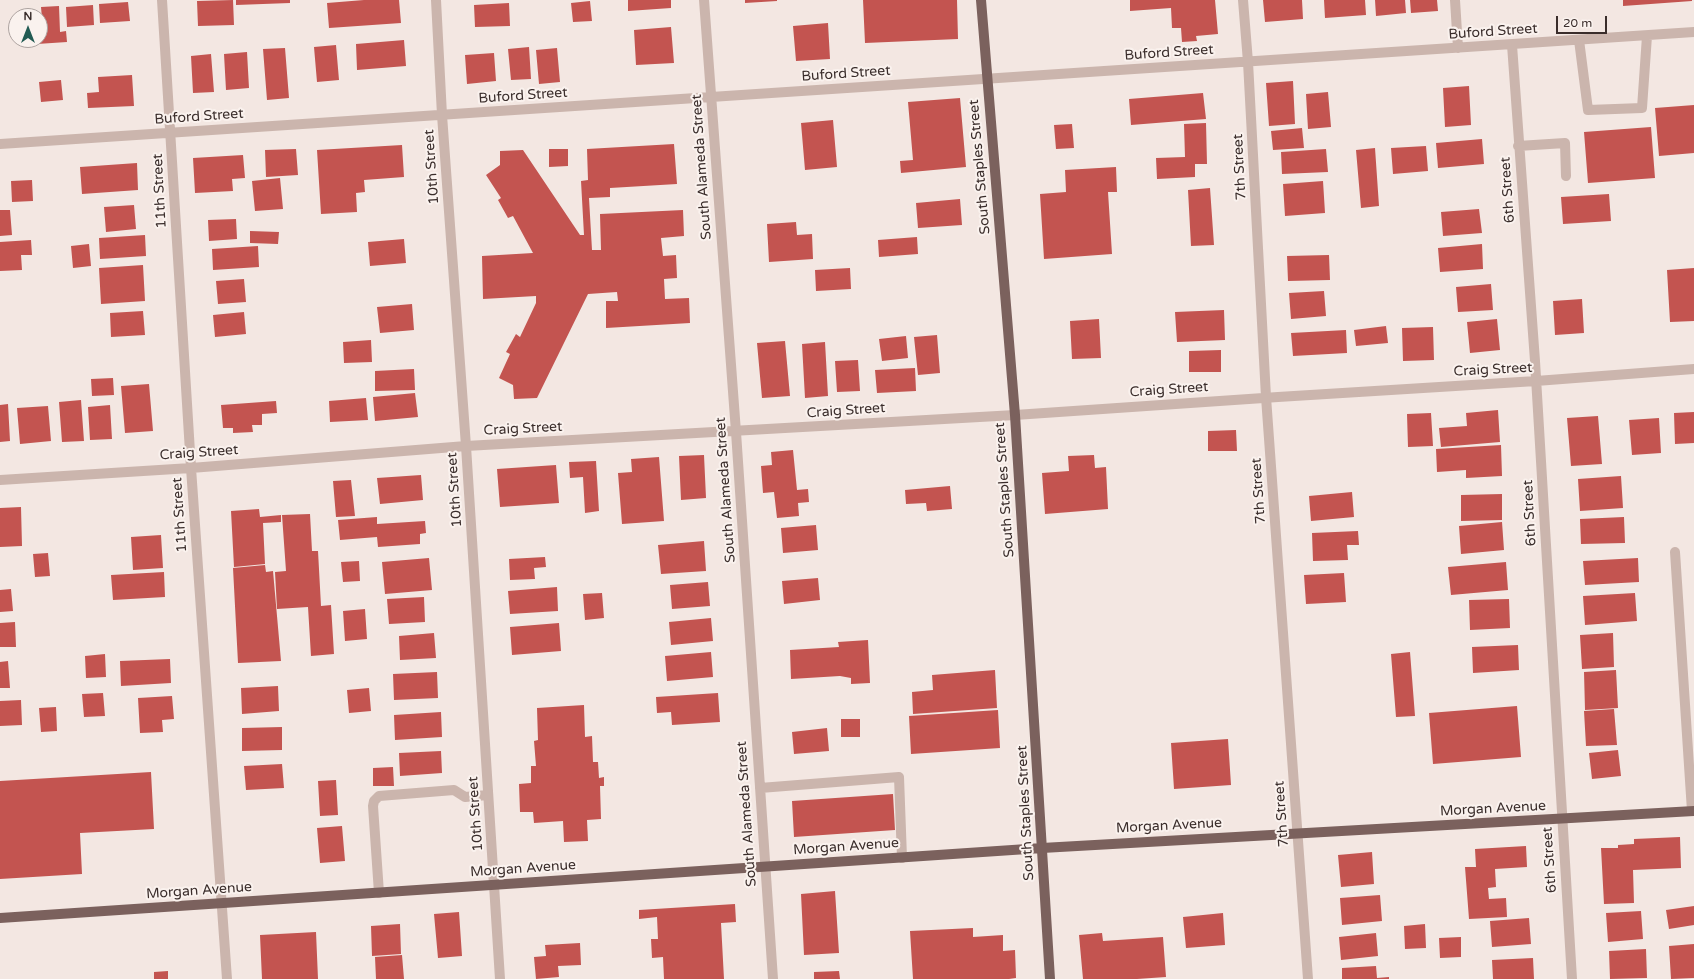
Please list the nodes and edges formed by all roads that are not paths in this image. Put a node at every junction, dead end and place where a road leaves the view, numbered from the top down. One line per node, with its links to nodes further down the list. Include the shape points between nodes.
1 (162, 0): 16 (street, 11th Street)
2 (436, 0): 15 (street, 10th Street)
3 (704, 0): 14 (street, South Alameda Street)
4 (981, 0): 13 (main road, South Staples Street)
5 (1243, 0): 12 (street, 7th Street)
6 (1455, 0): 11 (street)
7 (1694, 32): 8 (street, Buford Street)
8 (1647, 36): 9 (street, Buford Street); 9 (street, via 1642,108 1588,110)
9 (1579, 40): 10 (street, Buford Street)
10 (1512, 45): 11 (street, Buford Street); 18 (street, 6th Street)
11 (1458, 48): 12 (street, Buford Street)
12 (1248, 62): 13 (street, Buford Street); 22 (street, 7th Street)
13 (987, 79): 14 (street, Buford Street); 23 (main road, South Staples Street)
14 (711, 97): 15 (street, Buford Street); 24 (street, South Alameda Street)
15 (442, 115): 16 (street, Buford Street); 25 (street, 10th Street)
16 (171, 132): 17 (street, Buford Street); 26 (street, 11th Street)
17 (0, 144)
18 (1518, 146): 19 (street, via 1565,143); 21 (street, 6th Street)
19 (1566, 176)
20 (1694, 369): 21 (street, Craig Street)
21 (1536, 381): 22 (street, Craig Street); 32 (street, 6th Street)
22 (1266, 397): 23 (street, Craig Street); 33 (street, 7th Street)
23 (1015, 415): 24 (street, Craig Street); 34 (main road, South Staples Street)
24 (736, 432): 25 (street, Craig Street); 29 (street, South Alameda Street)
25 (466, 446): 26 (street, Craig Street); 30 (street, 10th Street)
26 (191, 468): 27 (street, Craig Street); 39 (street, 11th Street)
27 (0, 480)
28 (1675, 552): 31 (street)
29 (760, 788): 35 (street, via 899,778); 36 (street, South Alameda Street)
30 (488, 796): 37 (street, 10th Street); 38 (street, via 465,798 454,790 379,796 373,806)
31 (1693, 811): 32 (main road, Morgan Avenue)
32 (1562, 820): 33 (main road, Morgan Avenue); 46 (street, 6th Street)
33 (1297, 833): 34 (main road, Morgan Avenue); 45 (street, 7th Street)
34 (1042, 848): 35 (main road, Morgan Avenue); 44 (main road, South Staples Street)
35 (902, 858): 36 (main road, Morgan Avenue)
36 (765, 867): 37 (main road, Morgan Avenue); 43 (street, South Alameda Street)
37 (494, 885): 38 (main road, Morgan Avenue); 42 (street, 10th Street)
38 (379, 893): 39 (main road, Morgan Avenue)
39 (222, 903): 40 (main road, Morgan Avenue); 41 (street, 11th Street)
40 (0, 918)
41 (227, 979)
42 (500, 979)
43 (773, 979)
44 (1050, 979)
45 (1308, 979)
46 (1572, 979)

